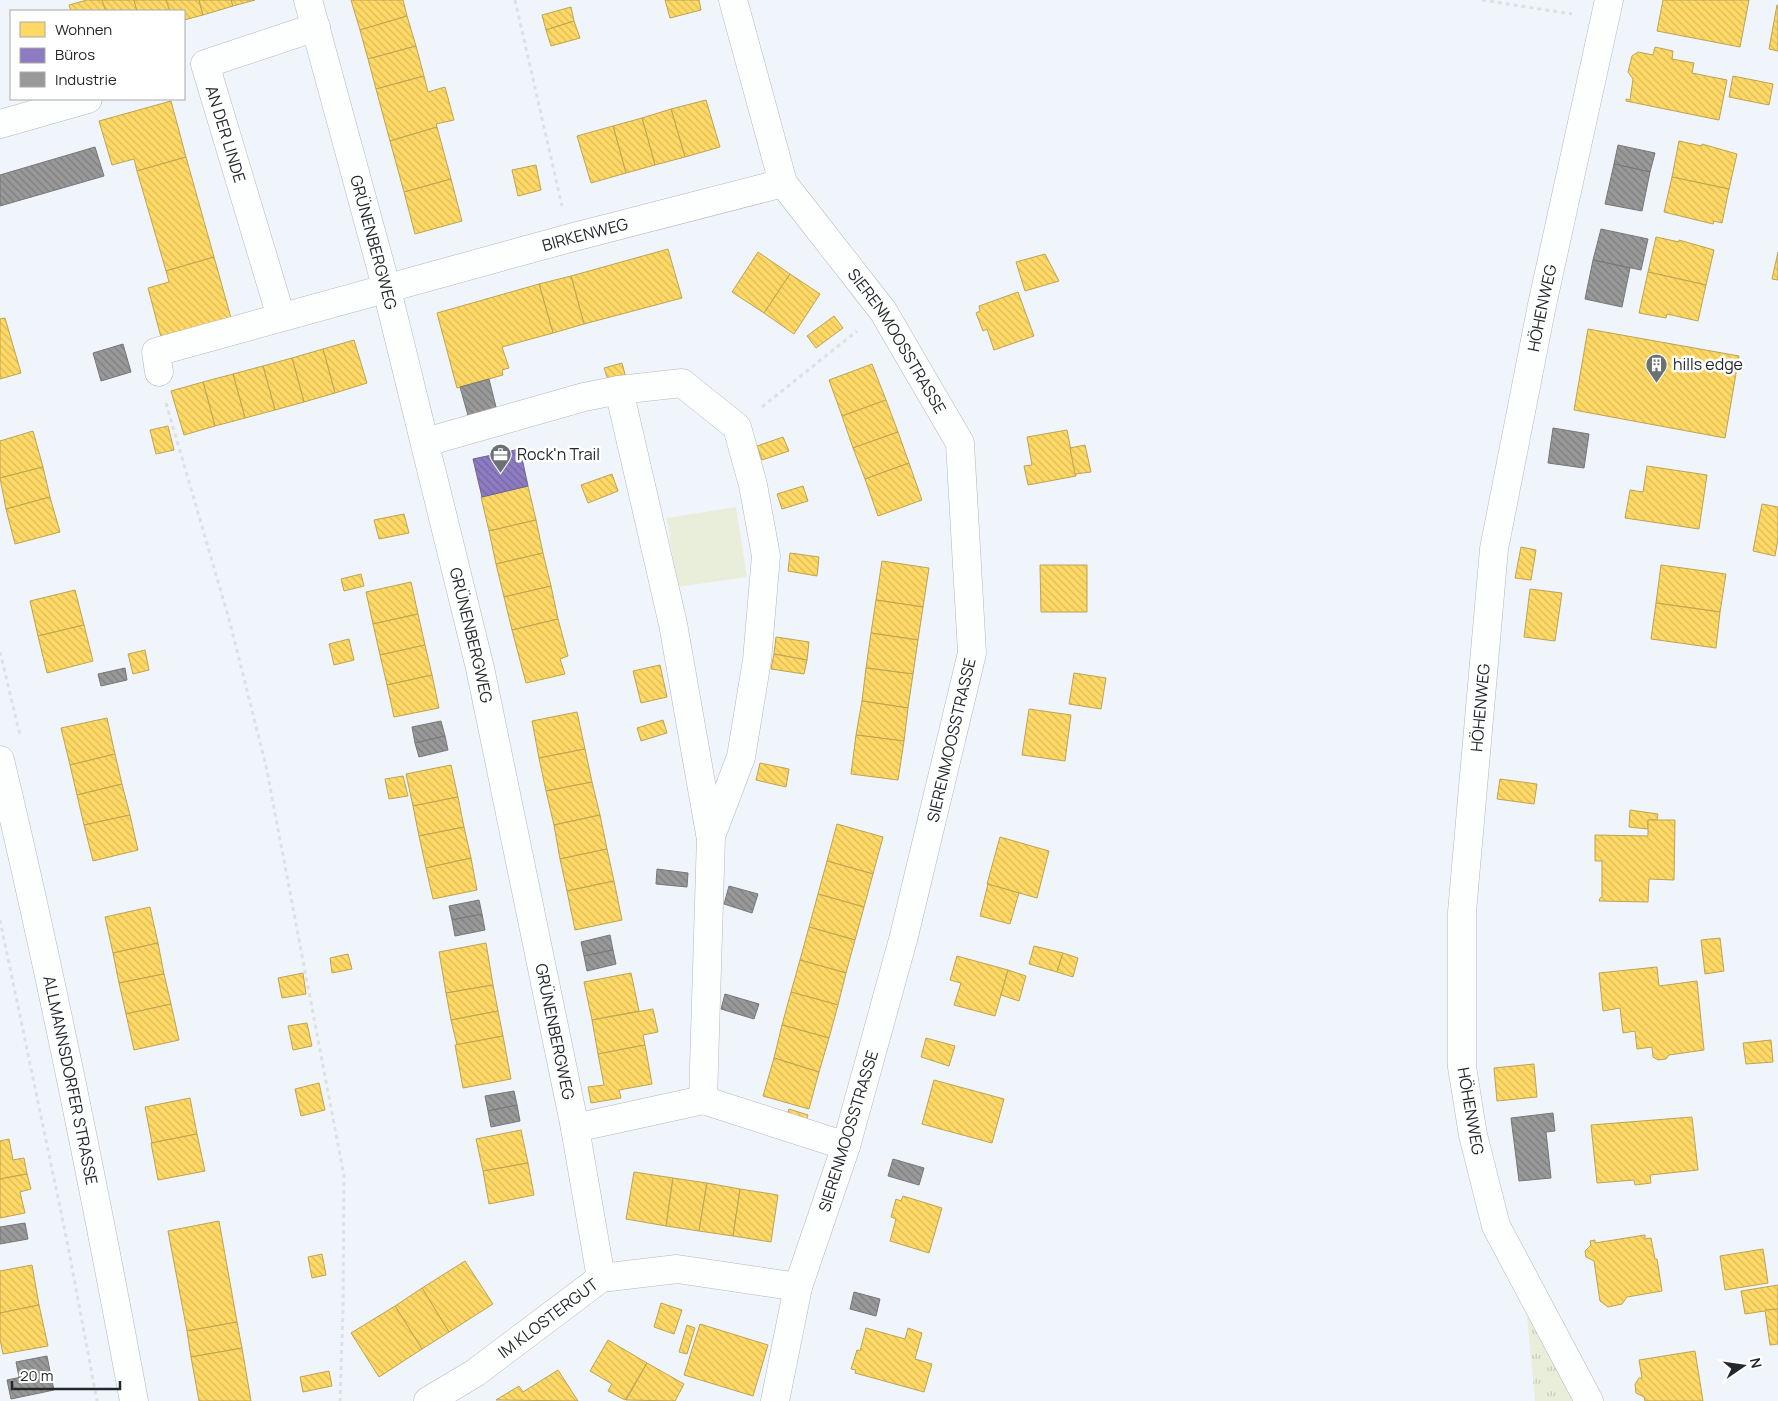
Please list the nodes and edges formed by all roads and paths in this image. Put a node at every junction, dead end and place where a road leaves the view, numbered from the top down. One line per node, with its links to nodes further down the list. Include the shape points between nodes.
1 (308, 0): 6 (street, GRÜNENBERGWEG)
2 (515, 0): 11 (path)
3 (733, 0): 10 (street, SIERENMOOSSTRASSE)
4 (1482, 0): 5 (path)
5 (1607, 10): 32 (street, HÖHENWEG, via 1544,295 1494,549 1462,912 1462,1066 1472,1135 1496,1226)
6 (316, 27): 7 (street, AN DER LINDE); 12 (street, GRÜNENBERGWEG)
7 (194, 67): 14 (street, AN DER LINDE)
8 (84, 100): 9 (street)
9 (0, 124)
10 (783, 183): 11 (street, BIRKENWEG); 13 (street, SIERENMOOSSTRASSE)
11 (570, 238): 12 (street, BIRKENWEG)
12 (387, 290): 14 (street); 18 (street, GRÜNENBERGWEG)
13 (883, 311): 17 (path); 24 (street, SIERENMOOSSTRASSE, via 960,443 972,653 904,936)
14 (280, 317): 15 (street, via 156,352)
15 (159, 372): 29 (path, via 229,619 266,766 343,1166)
16 (619, 390): 17 (street, via 682,383); 18 (street); 20 (street, via 673,624)
17 (737, 427): 20 (street, via 766,556 757,660 741,757)
18 (426, 442): 23 (street, GRÜNENBERGWEG, via 480,668)
19 (0, 760): 28 (street, ALLMANNSDORFER STRASSE, via 29,880 98,1208)
20 (711, 836): 22 (street)
21 (0, 920): 27 (path)
22 (702, 1100): 23 (street); 24 (street)
23 (575, 1128): 25 (street, GRÜNENBERGWEG)
24 (846, 1146): 26 (street, SIERENMOOSSTRASSE)
25 (601, 1278): 26 (street, IM KLOSTERGUT, via 677,1269); 30 (street, IM KLOSTERGUT, via 475,1373)
26 (798, 1287): 31 (street, SIERENMOOSSTRASSE)
27 (97, 1401)
28 (134, 1401)
29 (340, 1401)
30 (428, 1401)
31 (775, 1401)
32 (1589, 1401)

